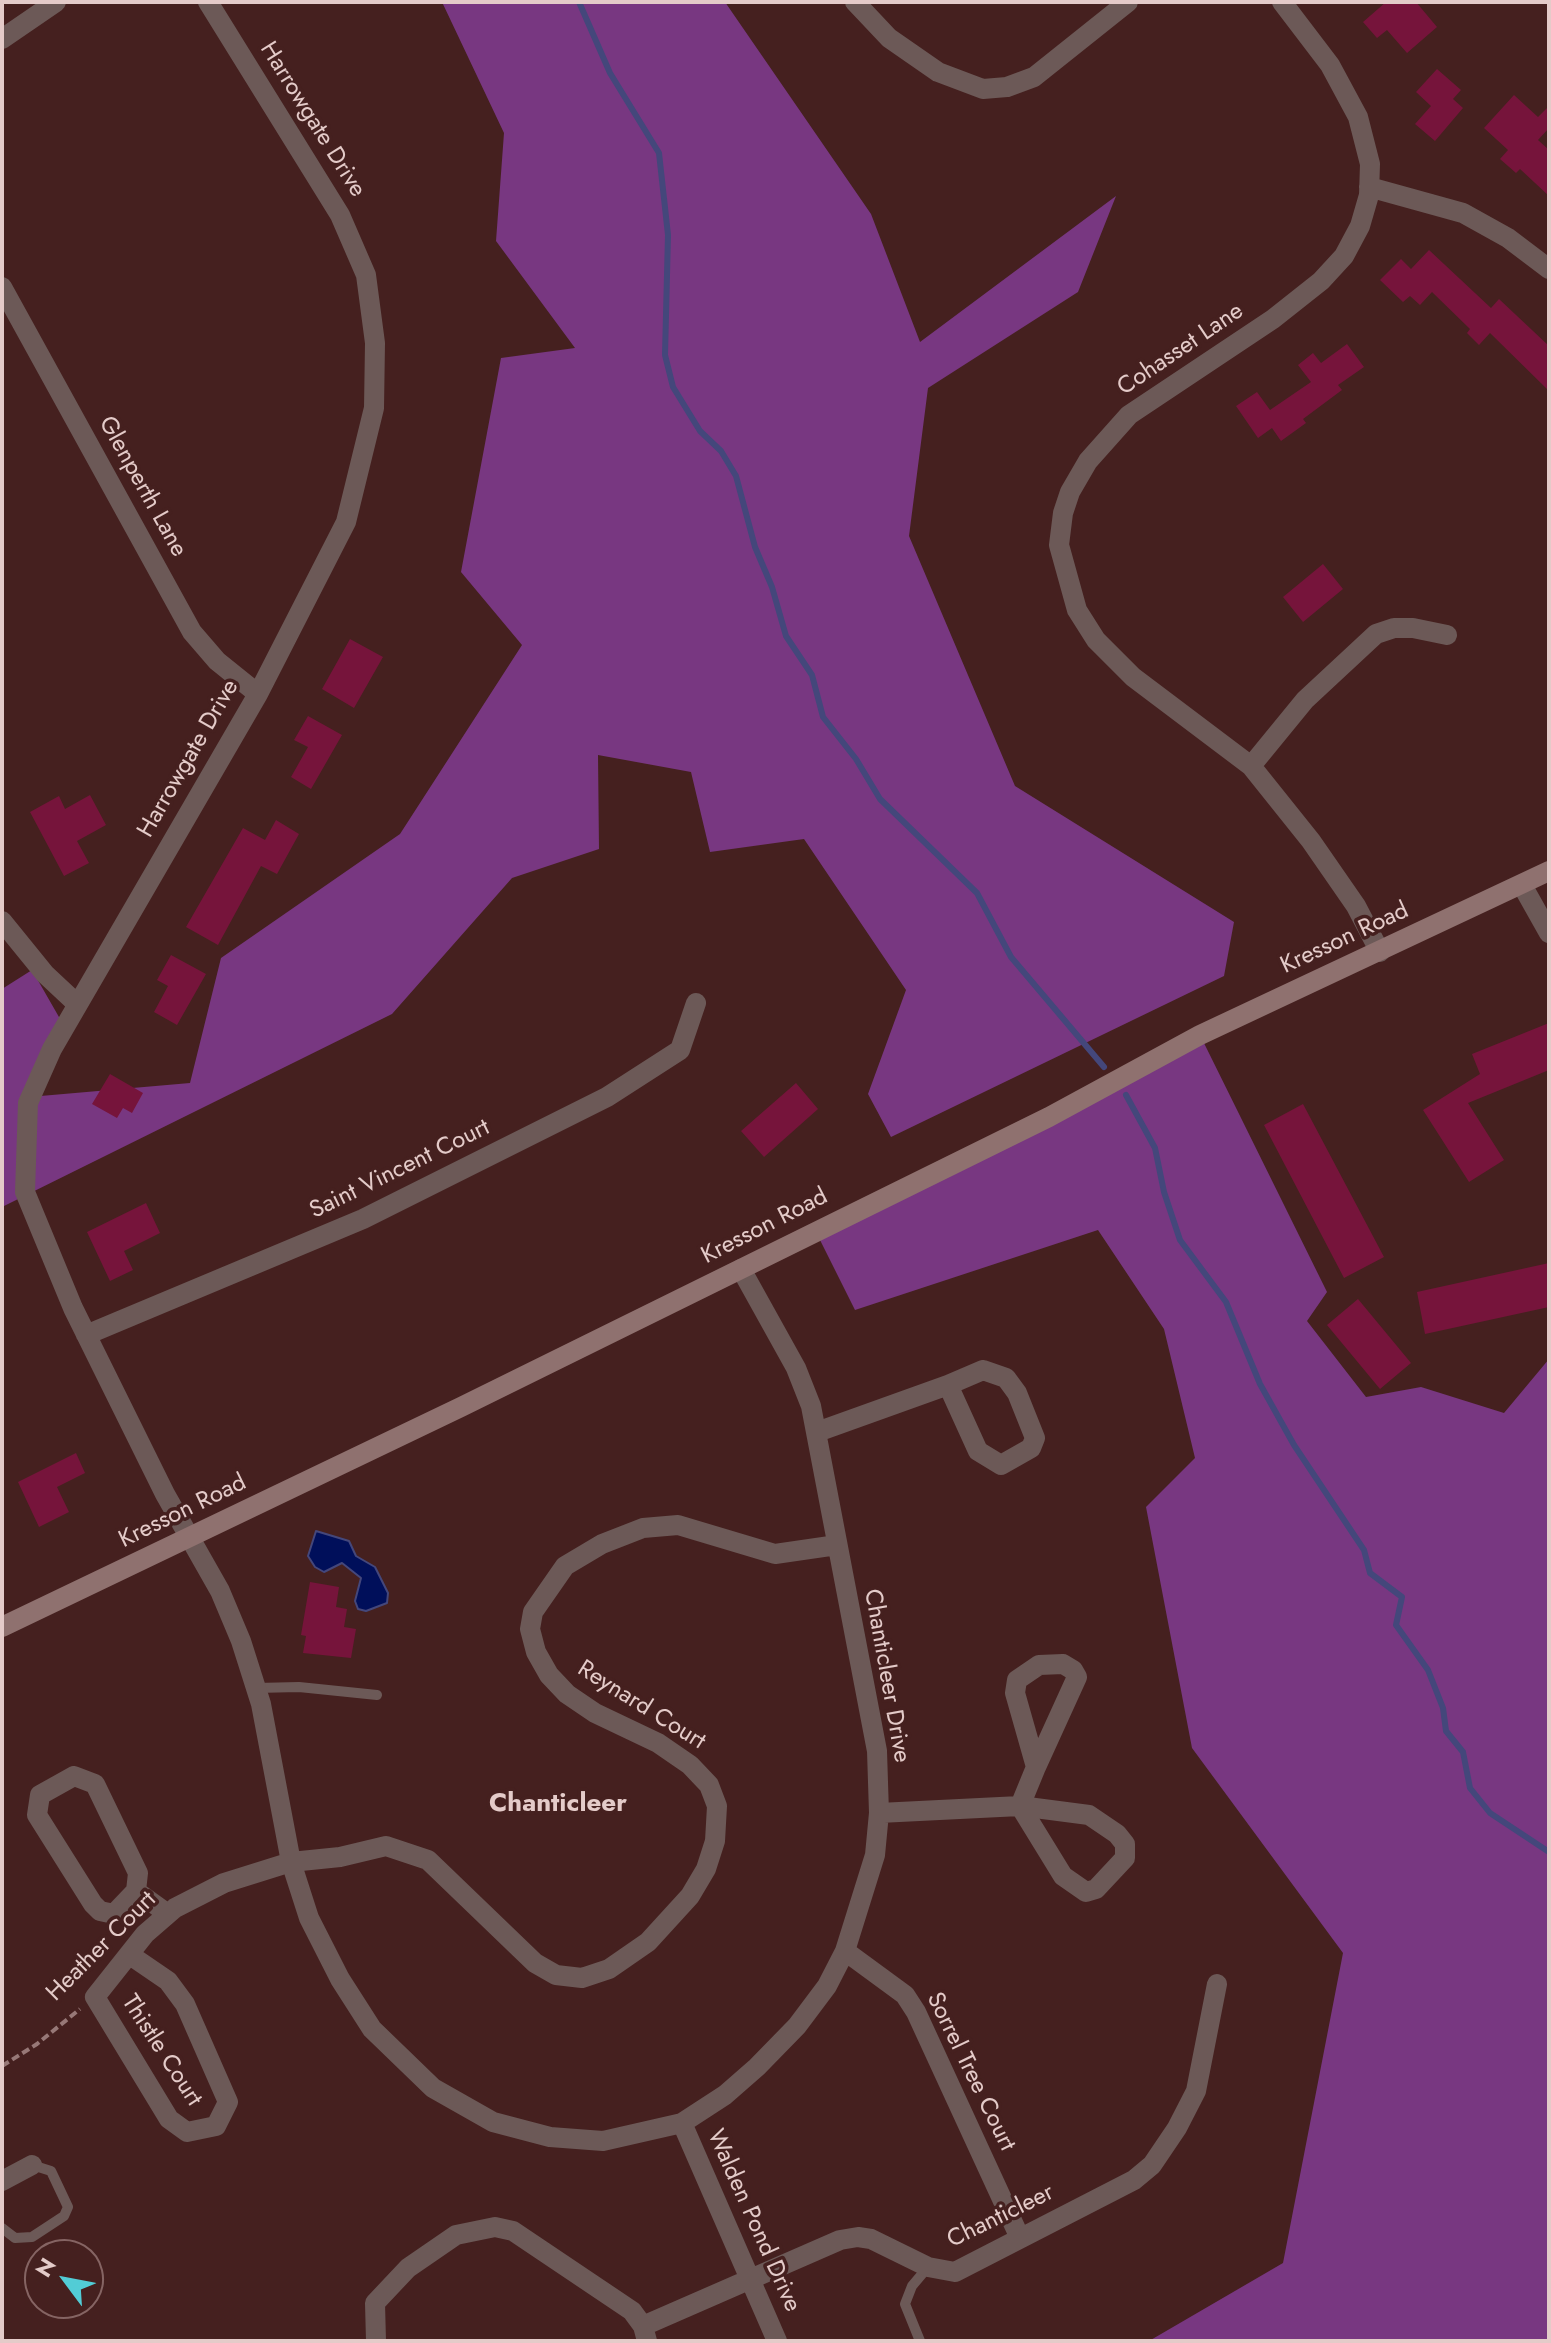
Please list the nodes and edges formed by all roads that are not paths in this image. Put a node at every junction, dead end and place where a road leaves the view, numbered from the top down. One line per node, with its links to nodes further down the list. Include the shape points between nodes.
1 (56, 2): 6 (street)
2 (208, 2): 11 (street, Harrowgate Drive, via 340,215 366,275 375,343 374,408 346,522)
3 (855, 2): 4 (street, via 889,38 938,72 983,89 1034,77)
4 (1128, 2)
5 (1282, 2): 7 (street, Cohasset Lane, via 1330,65 1358,117 1370,164)
6 (2, 39)
7 (1369, 187): 8 (street, via 1463,213); 12 (street, Cohasset Lane, via 1360,226 1344,256 1273,319 1129,415 1088,461 1063,513 1059,545 1066,580 1096,640 1133,677)
8 (1549, 269)
9 (2, 287): 11 (street, Glenperth Lane, via 192,632 217,661)
10 (1447, 635): 12 (street, via 1413,628 1376,634 1305,700)
11 (258, 694): 18 (street, Harrowgate Drive)
12 (1251, 766): 17 (street, Cohasset Lane, via 1338,880)
13 (1549, 871): 14 (street, Kresson Road)
14 (1522, 885): 16 (street); 17 (street, Kresson Road)
15 (2, 921): 18 (street)
16 (1549, 933)
17 (1380, 952): 20 (street, Kresson Road, via 1200,1035 1049,1117)
18 (76, 1003): 21 (street, Harrowgate Drive, via 28,1103 25,1192)
19 (696, 1003): 21 (street, Saint Vincent Court, via 680,1050 607,1097 363,1219)
20 (741, 1269): 23 (street, Chanticleer Drive, via 796,1368); 24 (street, Kresson Road)
21 (86, 1335): 24 (street, Harrowgate Drive)
22 (948, 1385): 22 (street, via 983,1370 1006,1378 1035,1438 1031,1448 1001,1465 978,1451); 23 (street)
23 (817, 1432): 25 (street, Chanticleer Drive)
24 (190, 1538): 26 (street, Kresson Road); 27 (street, Chanticleer Drive, via 220,1591)
25 (837, 1545): 31 (street, Chanticleer Drive, via 877,1751); 32 (street, Reynard Court, via 775,1554 678,1525 643,1528 565,1566 533,1612 530,1629 536,1652 567,1694 690,1765 709,1785 717,1806 715,1841 690,1896 648,1942 609,1969 582,1978 556,1975 535,1963 428,1860 386,1846)
26 (2, 1627)
27 (256, 1688): 28 (lane); 32 (street, Chanticleer Drive)
28 (377, 1695)
29 (1036, 1767): 29 (street, via 1077,1677 1063,1664 1039,1665 1017,1680 1015,1693); 30 (street)
30 (1020, 1806): 30 (street, via 1089,1815 1117,1834 1125,1844 1125,1858 1096,1889 1086,1892 1063,1876); 31 (street)
31 (879, 1813): 35 (street, Chanticleer Drive, via 875,1855)
32 (291, 1862): 34 (street, Heather Court, via 224,1883); 39 (street, Chanticleer Drive, via 309,1918 364,2017 433,2088 493,2122 550,2137 603,2141)
33 (136, 1891): 33 (street, via 114,1914 100,1911 37,1815 40,1795 74,1776 95,1784 138,1873); 34 (street)
34 (168, 1914): 36 (street, Heather Court)
35 (845, 1951): 39 (street, Chanticleer Drive, via 797,2026 725,2095); 43 (street, Sorrel Tree Court, via 905,1995 916,2012)
36 (130, 1955): 38 (street, Heather Court); 38 (street, Thistle Court, via 168,1981 185,2004 228,2102 216,2126 187,2132 176,2127)
37 (1217, 1984): 43 (street, Chanticleer, via 1196,2091 1152,2165 1134,2180)
38 (95, 1997)
39 (682, 2123): 45 (street, Walden Pond Drive)
40 (32, 2165): 41 (street); 42 (lane, via 51,2171 68,2207 64,2216 32,2237 15,2238)
41 (2, 2181)
42 (2, 2228)
43 (1020, 2238): 44 (street, Chanticleer, via 955,2272)
44 (928, 2267): 45 (street, Chanticleer, via 858,2237 840,2240); 49 (lane, via 905,2304)
45 (751, 2281): 46 (street, Chanticleer); 48 (street, Walden Pond Drive)
46 (645, 2333): 47 (street, via 632,2311 513,2231 479,2227 456,2235 408,2268 380,2296 375,2303)
47 (376, 2341)
48 (777, 2341)
49 (920, 2341)

